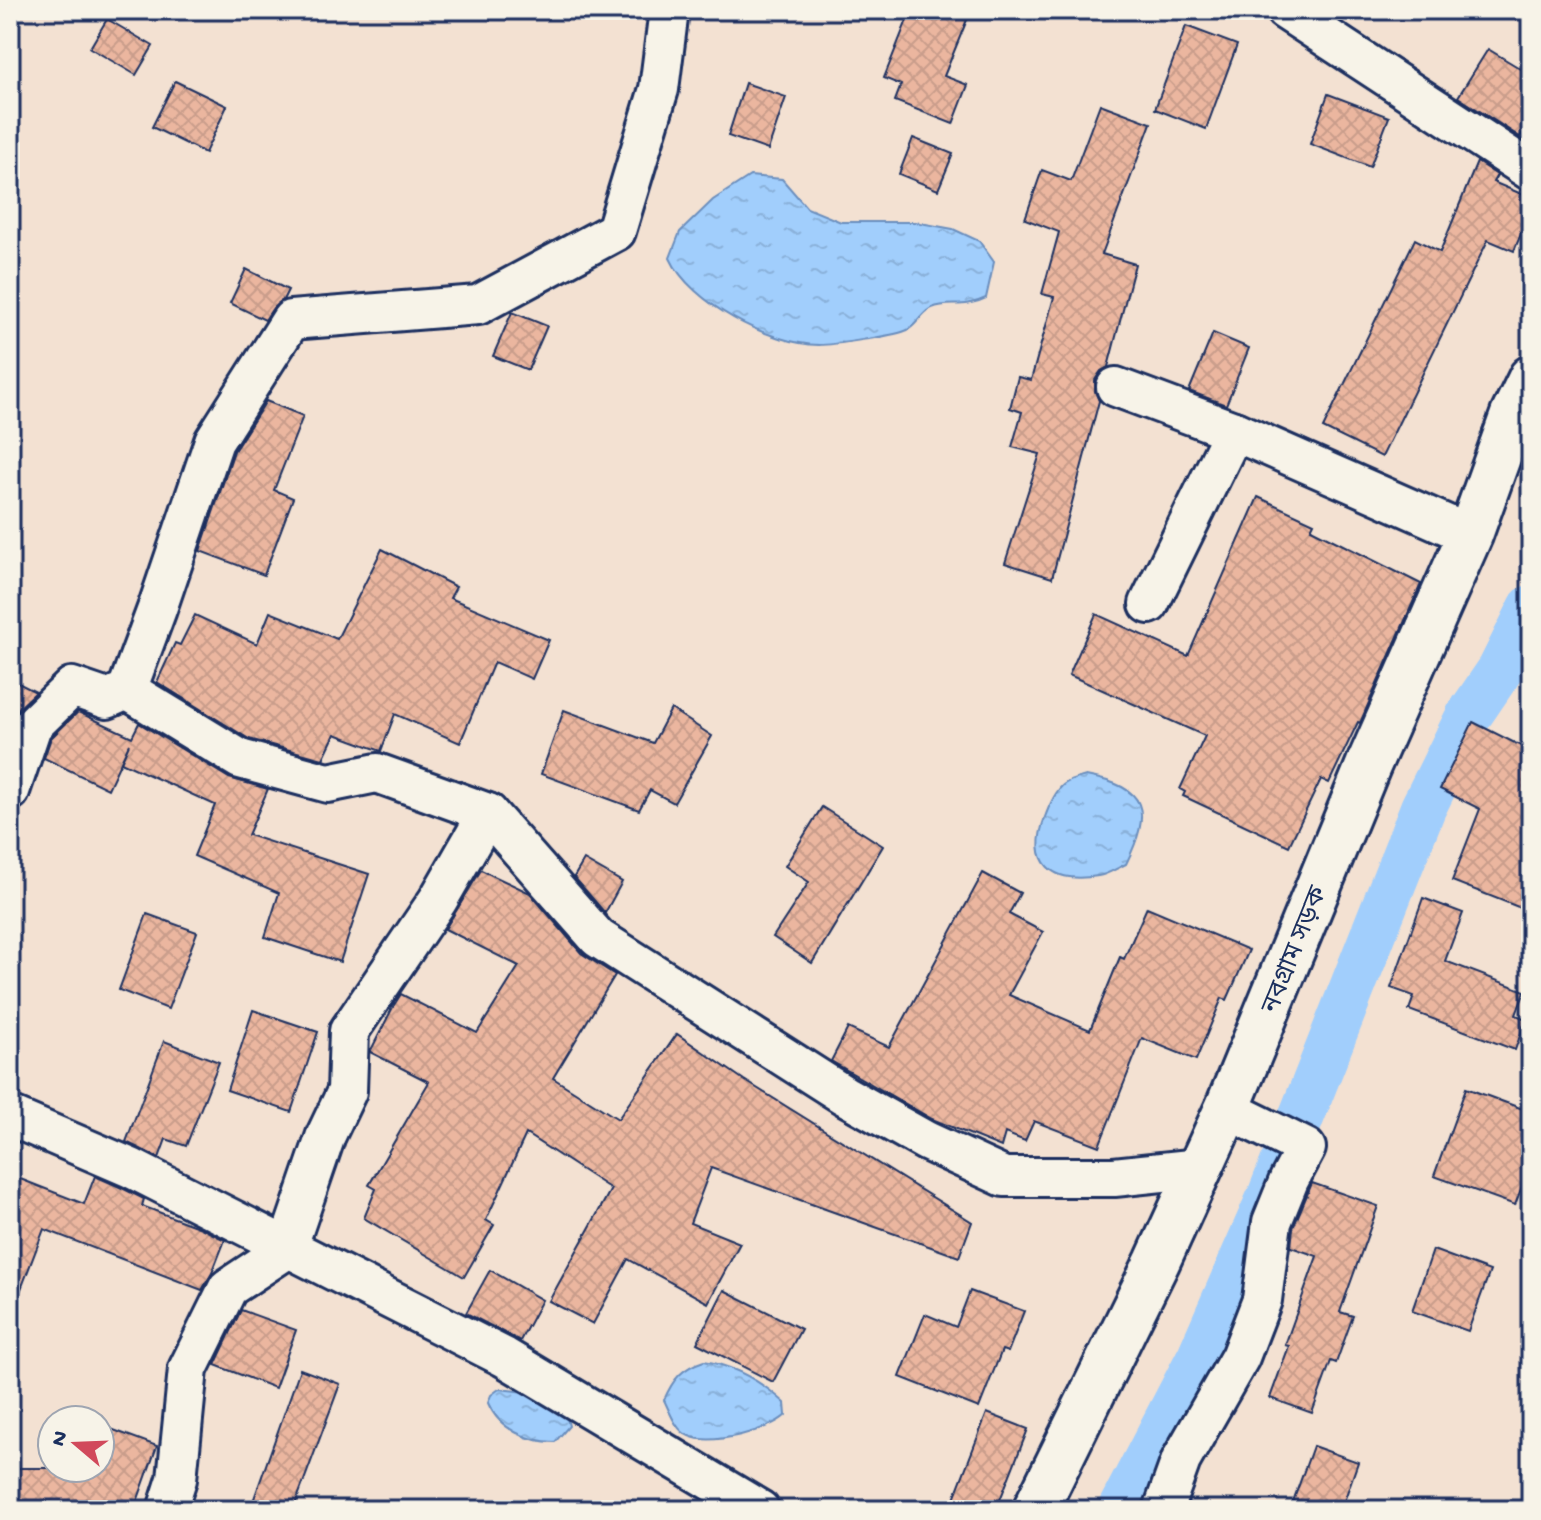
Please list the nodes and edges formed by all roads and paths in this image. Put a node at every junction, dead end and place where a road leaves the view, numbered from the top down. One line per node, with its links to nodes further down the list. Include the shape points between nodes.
1 (669, 10): 9 (street, via 659,89 616,231 478,305 291,320 214,441)
2 (1285, 10): 3 (street)
3 (1531, 171)
4 (1531, 378): 7 (main road, নবগ্রাম সড়ক)
5 (1116, 387): 6 (street)
6 (1234, 431): 7 (street); 8 (street)
7 (1470, 535): 12 (main road, নবগ্রাম সড়ক)
8 (1149, 604)
9 (127, 690): 10 (street, via 107,699 72,687 32,726); 11 (street, via 240,759 328,783 377,773)
10 (10, 791)
11 (488, 813): 14 (street, via 598,938 831,1087 926,1141 1004,1177 1114,1177); 15 (street, via 438,900 349,1031 347,1091 326,1135)
12 (1227, 1109): 14 (main road, নবগ্রাম সড়ক); 19 (street, via 1306,1148 1272,1222 1262,1300 1240,1357 1181,1460)
13 (10, 1116): 15 (street, via 131,1168)
14 (1200, 1168): 18 (main road, নবগ্রাম সড়ক)
15 (287, 1249): 16 (street, via 228,1288 188,1369 177,1479); 17 (street, via 504,1357)
16 (167, 1510)
17 (760, 1510)
18 (1035, 1510)
19 (1163, 1510)

